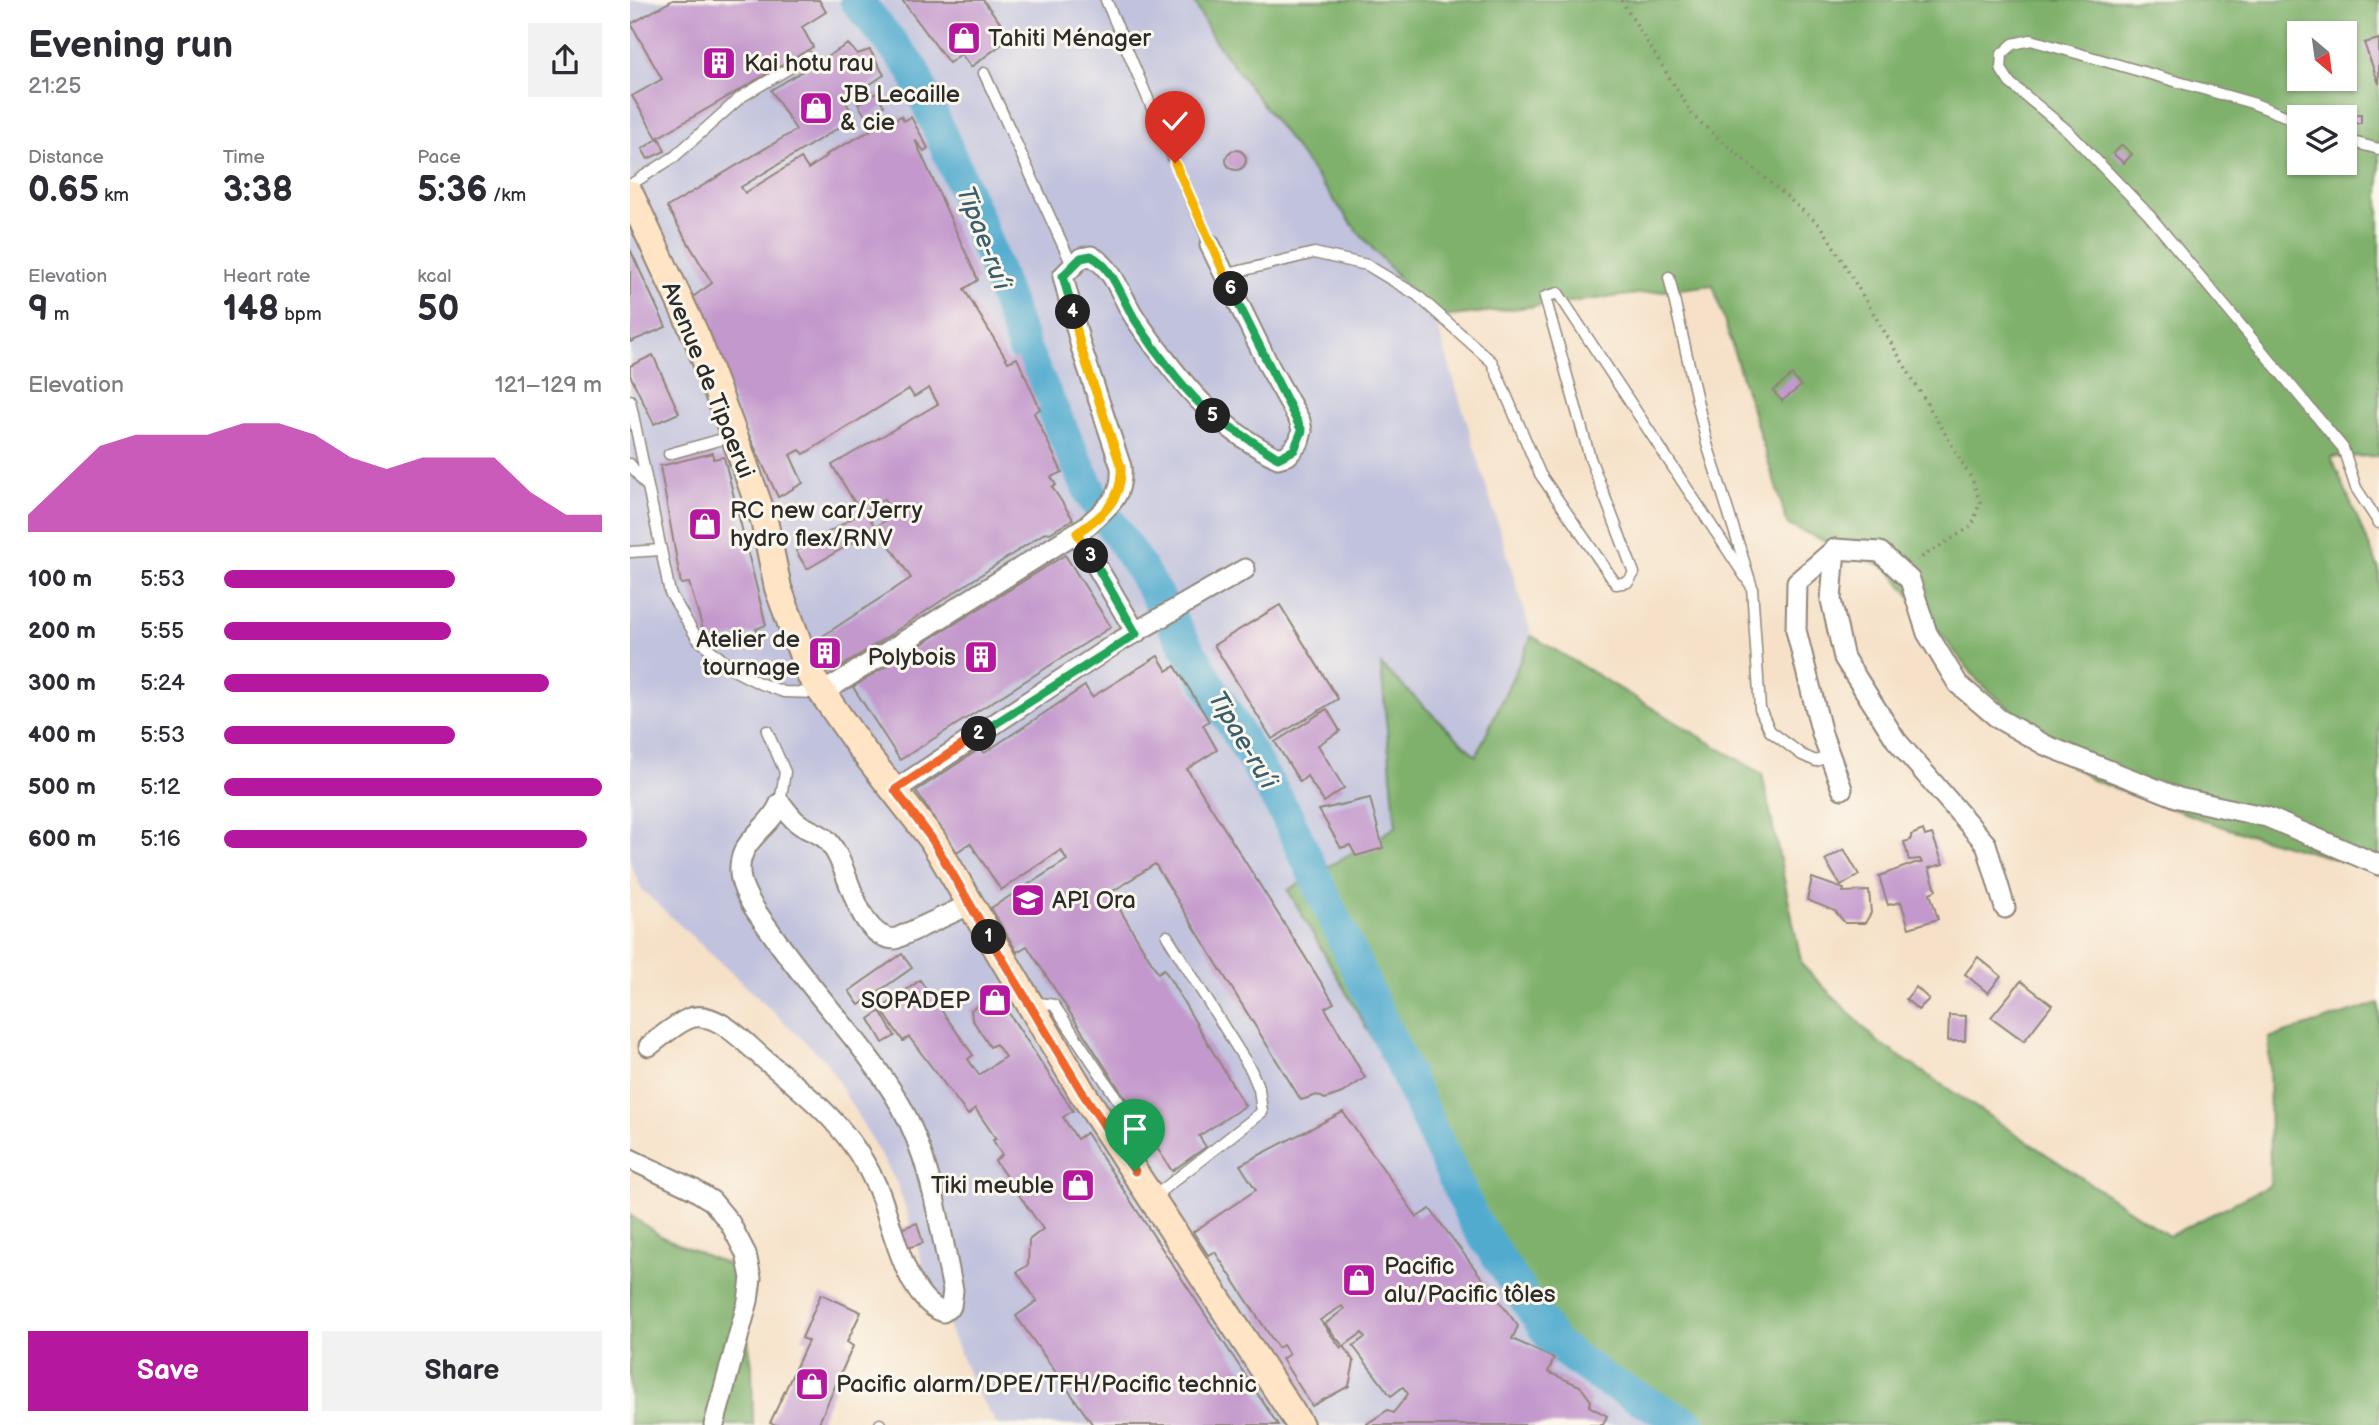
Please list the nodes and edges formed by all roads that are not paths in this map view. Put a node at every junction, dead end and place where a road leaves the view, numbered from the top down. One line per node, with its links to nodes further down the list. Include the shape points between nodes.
1 (1106, 0): 9 (lane)
2 (808, 57): 7 (lane, via 741,97 674,157)
3 (984, 73): 10 (lane)
4 (2287, 117): 18 (lane, via 2031,40 2013,44 2002,54 2001,69 2010,83 2068,131 2148,215 2343,448 2356,488)
5 (2357, 143): 6 (lane)
6 (2379, 149)
7 (630, 185)
8 (630, 194): 14 (main road, Avenue de Tipaerui, via 697,338)
9 (1210, 245): 11 (street)
10 (1072, 265): 11 (street, via 1091,256 1098,260 1195,399 1266,453 1278,458 1288,455 1299,442 1300,421); 19 (street, via 1063,276 1081,348 1121,467 1122,487 1106,509)
11 (1224, 275): 24 (lane, via 1314,253 1367,265 1417,295 1492,362 1540,474 1616,584 1628,582 1634,573 1590,458 1545,297 1559,293)
12 (1669, 277): 24 (lane, via 1707,444)
13 (630, 400): 17 (lane)
14 (734, 436): 15 (lane); 26 (main road, Avenue de Tipaerui, via 764,520 778,588 798,648)
15 (670, 454)
16 (630, 464): 17 (lane)
17 (648, 487): 21 (lane)
18 (2379, 523)
19 (1082, 529): 25 (street); 26 (street)
20 (1835, 549): 28 (street, via 1797,582 1796,630); 32 (street, via 1880,552 1910,580 1927,633 1958,684 1999,719 2045,745 2168,794 2267,817); 34 (street, via 1831,600 1844,658 1896,740 1986,844)
21 (661, 550): 22 (lane); 26 (lane, via 670,593 697,638 735,671 760,683 784,692)
22 (630, 552)
23 (1245, 569): 25 (street)
24 (1752, 587): 28 (lane, via 1760,709 1770,732 1816,761)
25 (1136, 634): 30 (street)
26 (822, 693): 30 (main road, Avenue de Tipaerui)
27 (767, 731): 31 (lane, via 785,772)
28 (1830, 756): 29 (street)
29 (1842, 789)
30 (895, 790): 33 (main road, Avenue de Tipaerui, via 932,839)
31 (780, 803): 33 (street, via 799,824 827,839 862,912 884,939 895,939); 37 (street, via 749,839 741,881 790,960 900,1105 927,1169 953,1290 951,1306 943,1312 934,1309 916,1290 877,1188 849,1137 827,1111 733,1033 706,1017 688,1019)
32 (2379, 865)
33 (971, 904): 36 (main road, Avenue de Tipaerui)
34 (2005, 908)
35 (1167, 936): 40 (lane, via 1251,1070 1262,1112)
36 (1028, 1001): 38 (lane, via 1054,1005); 40 (main road, Avenue de Tipaerui)
37 (649, 1046)
38 (1134, 1124)
39 (630, 1159): 41 (street, via 712,1201 746,1254 751,1278 748,1301)
40 (1152, 1198): 42 (main road, Avenue de Tipaerui)
41 (714, 1425)
42 (1300, 1425)

